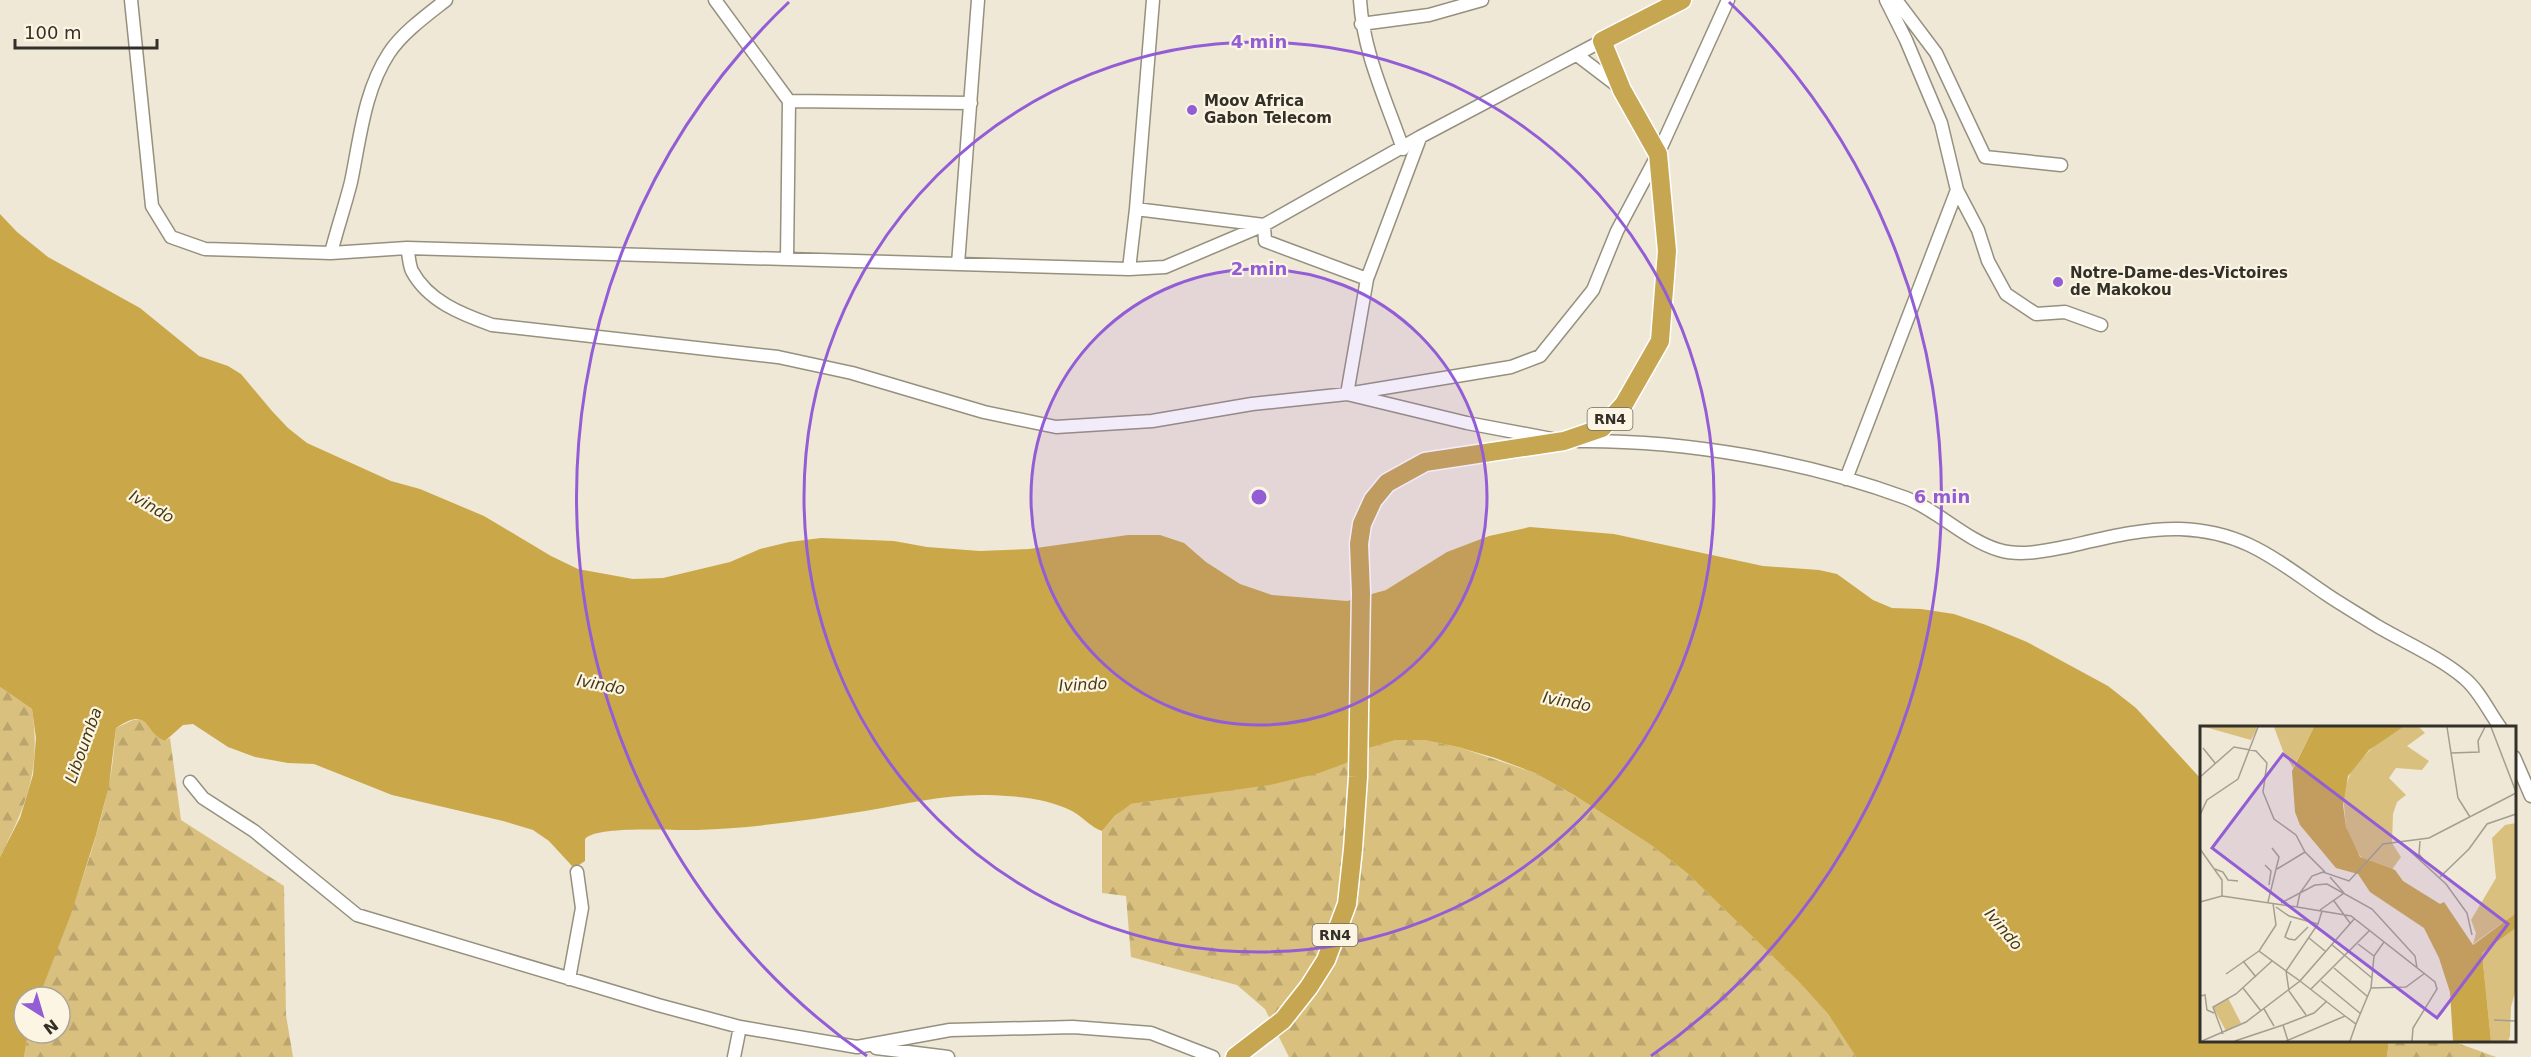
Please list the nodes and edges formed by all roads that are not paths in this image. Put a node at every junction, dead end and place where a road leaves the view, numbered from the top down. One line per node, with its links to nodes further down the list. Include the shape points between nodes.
1 (131, 0): 26 (street, via 152,206 171,237 205,249)
2 (446, 0): 26 (street, via 389,53 377,77)
3 (715, 0): 16 (street)
4 (978, 0): 17 (street)
5 (1153, 0): 23 (street)
6 (1360, 0): 12 (street)
7 (1482, 0): 12 (street, via 1429,15)
8 (1682, 0): 13 (highway)
9 (1728, 0): 20 (street)
10 (1886, 0): 22 (street, via 1941,123)
11 (1896, 0): 21 (street, via 1936,53 1985,157)
12 (1361, 24): 19 (street)
13 (1602, 41): 14 (street); 15 (highway, RN4)
14 (1577, 55): 15 (street); 18 (street)
15 (1622, 90): 20 (highway, RN4)
16 (789, 101): 17 (street); 27 (street)
17 (970, 103): 28 (street)
18 (1420, 137): 19 (street); 30 (street)
19 (1403, 148): 24 (street)
20 (1658, 154): 32 (street, via 1617,231 1593,290 1540,356 1511,366); 33 (highway, RN4, via 1667,251 1660,341 1624,404 1602,428)
21 (2061, 165)
22 (1957, 190): 31 (street, via 2006,294 2036,314 2065,312); 34 (street)
23 (1136, 209): 24 (street); 29 (street)
24 (1264, 225): 29 (street, via 1165,267); 30 (street, via 1265,241)
25 (407, 248): 26 (street); 27 (street); 32 (street, via 411,271 436,300 492,325 777,357 1056,428 1152,421 1252,404)
26 (331, 253)
27 (788, 259): 28 (street)
28 (958, 264): 29 (street)
29 (1129, 269)
30 (1367, 279): 32 (street)
31 (2101, 325)
32 (1347, 394): 33 (street)
33 (1564, 441): 34 (street, via 1671,443); 46 (highway, RN4, via 1425,462 1387,483 1373,500 1362,524 1359,544 1358,777 1347,904 1326,960 1309,987 1283,1020)
34 (1846, 479): 35 (street, via 1910,499 2000,550 2021,553 2180,529 2250,544 2466,679)
35 (2499, 726)
36 (2516, 762): 38 (street)
37 (190, 782): 40 (street, via 203,798 254,831 357,915)
38 (2531, 796)
39 (577, 872): 40 (street, via 582,908)
40 (569, 979): 41 (street)
41 (740, 1027): 42 (street); 43 (street)
42 (857, 1047): 44 (street); 45 (street, via 950,1030 1073,1027 1151,1033)
43 (734, 1057)
44 (948, 1057)
45 (1213, 1057)
46 (1234, 1057)

